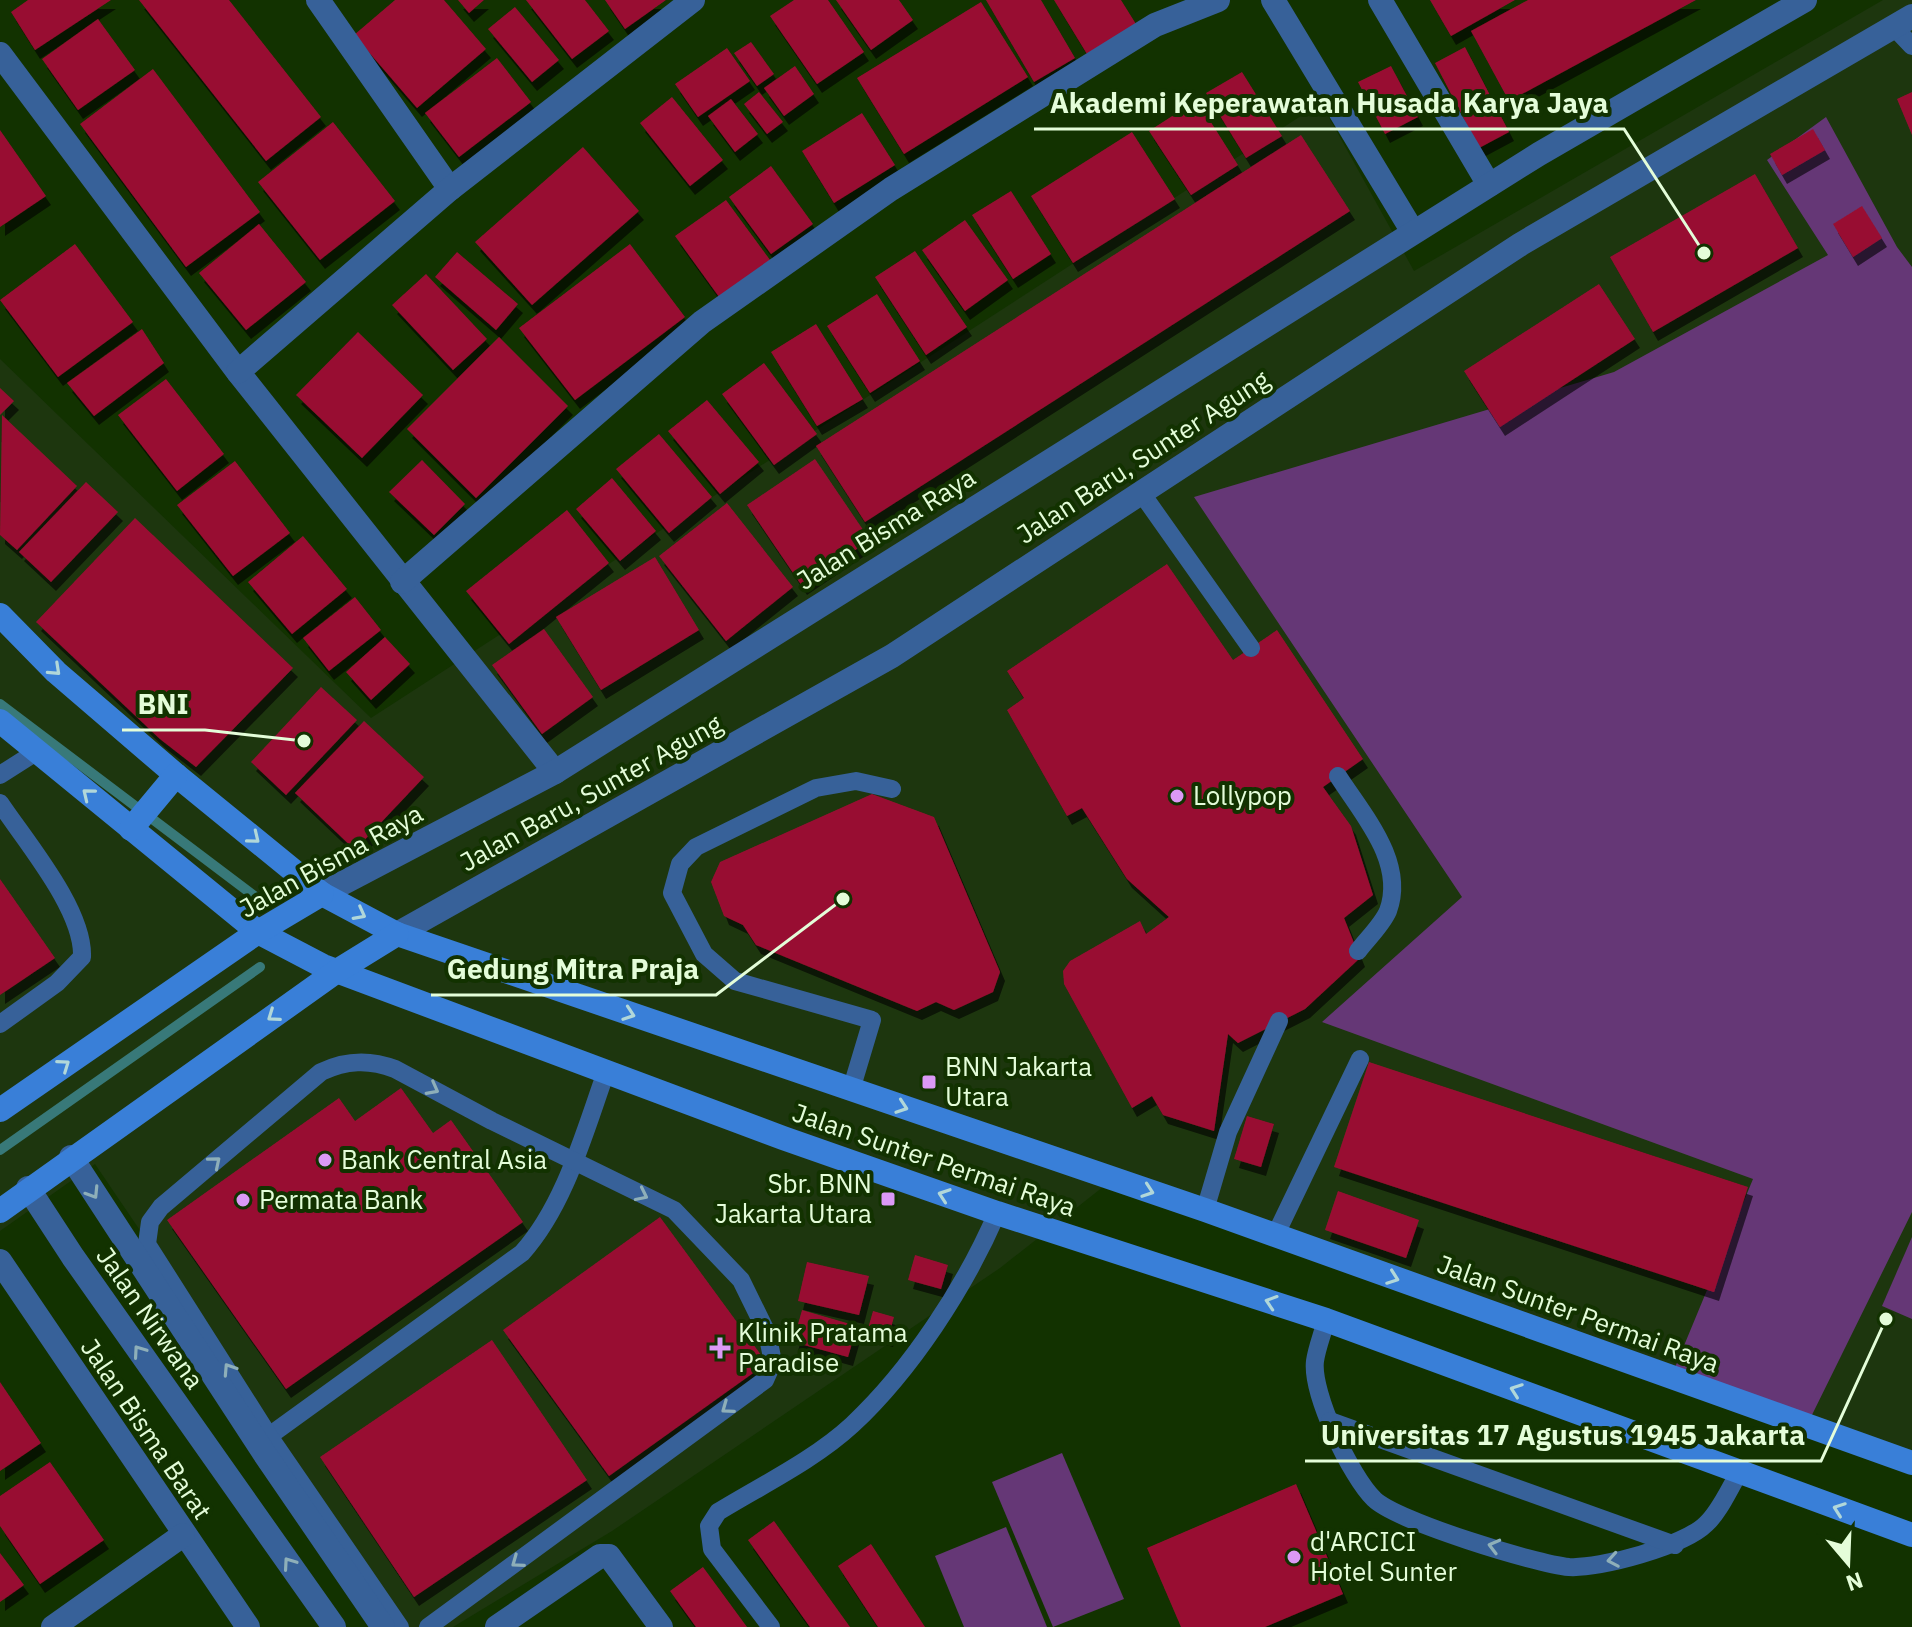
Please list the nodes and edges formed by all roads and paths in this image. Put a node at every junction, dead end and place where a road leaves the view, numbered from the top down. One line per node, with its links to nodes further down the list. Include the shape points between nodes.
1 (318, 0): 11 (street)
2 (693, 0): 11 (street)
3 (1218, 0): 15 (street, via 1155,25 1115,49 891,189 715,313)
4 (1273, 0): 12 (street)
5 (1380, 0): 10 (street)
6 (1805, 0): 10 (street, Jalan Bisma Raya)
7 (1903, 21): 8 (lane); 14 (street, Jalan Baru, Sunter Agung, via 1521,244)
8 (1912, 46)
9 (0, 54): 13 (street)
10 (1489, 185): 12 (street, Jalan Bisma Raya)
11 (450, 189): 13 (street)
12 (1413, 232): 20 (street, Jalan Bisma Raya)
13 (238, 372): 15 (street)
14 (1140, 491): 17 (lane); 29 (street, Jalan Baru, Sunter Agung, via 892,656)
15 (402, 582): 20 (street)
16 (0, 615): 23 (street, Jalan Sunter Permai Raya, one-way to 23)
17 (1251, 648)
18 (0, 721): 19 (street, Jalan Sunter Permai Raya)
19 (36, 752): 21 (lane); 26 (street, Jalan Sunter Permai Raya, one-way to 19)
20 (555, 772): 27 (street, Jalan Bisma Raya)
21 (0, 775)
22 (1338, 776): 30 (lane, via 1386,853 1393,882 1387,913)
23 (168, 784): 26 (street); 27 (street, Jalan Sunter Permai Raya, one-way to 27)
24 (892, 789): 36 (lane, via 856,781 816,788 696,847 680,864 672,893 704,954 735,981 872,1020)
25 (0, 803): 33 (lane, via 56,886 83,943 82,957 57,983)
26 (135, 824): 28 (street, Jalan Sunter Permai Raya)
27 (322, 894): 28 (street, Jalan Bisma Raya); 29 (street, Jalan Sunter Permai Raya, one-way to 29)
28 (258, 932): 31 (street, Jalan Sunter Permai Raya); 37 (street, Jalan Bisma Raya, one-way to 28)
29 (397, 934): 31 (street); 36 (street, Jalan Sunter Permai Raya, one-way to 36)
30 (1358, 951)
31 (337, 971): 35 (street, Jalan Sunter Permai Raya); 38 (street, one-way to 38)
32 (1279, 1021): 41 (lane, via 1228,1132)
33 (0, 1024)
34 (1360, 1059): 44 (lane)
35 (606, 1072): 39 (lane); 43 (street, Jalan Sunter Permai Raya, one-way to 35)
36 (851, 1090): 41 (street, Jalan Sunter Permai Raya, one-way to 41)
37 (0, 1110)
38 (71, 1157): 40 (street); 48 (street, Jalan Nirwana, one-way to 48)
39 (572, 1160): 48 (lane, via 541,1232 522,1253); 48 (lane, one-way to 39, via 247,1395 147,1244 150,1222 161,1207 321,1072 339,1063 378,1063 395,1069); 60 (lane, one-way to 60, via 674,1210 741,1280 767,1333 773,1362 765,1380)
40 (28, 1188): 42 (street); 51 (street, Jalan Nirwana, one-way to 40)
41 (1205, 1210): 44 (street, Jalan Sunter Permai Raya)
42 (0, 1211)
43 (997, 1213): 46 (street, Jalan Sunter Permai Raya, one-way to 43); 63 (lane, via 980,1252 905,1367 860,1416 718,1512 709,1526 712,1549)
44 (1275, 1236): 49 (street, Jalan Sunter Permai Raya, one-way to 49)
45 (0, 1261): 52 (street, Jalan Bisma Barat)
46 (1326, 1320): 47 (lane, via 1315,1362); 50 (street, Jalan Sunter Permai Raya, one-way to 46)
47 (1330, 1421): 54 (lane); 54 (lane, one-way to 47, via 1569,1567 1438,1531 1394,1514 1373,1499)
48 (266, 1444): 51 (street); 58 (street, Jalan Nirwana); 59 (lane)
49 (1912, 1463)
50 (1739, 1473): 53 (street, Jalan Sunter Permai Raya, one-way to 50); 54 (lane, via 1706,1525)
51 (228, 1478): 57 (street, Jalan Nirwana, one-way to 51)
52 (183, 1535): 55 (street); 56 (street, Jalan Bisma Barat)
53 (1912, 1535)
54 (1675, 1545)
55 (53, 1627)
56 (248, 1627)
57 (334, 1627)
58 (383, 1627)
59 (400, 1627)
60 (428, 1627)
61 (497, 1627): 62 (street, via 600,1556 609,1556)
62 (661, 1627)
63 (771, 1627)

